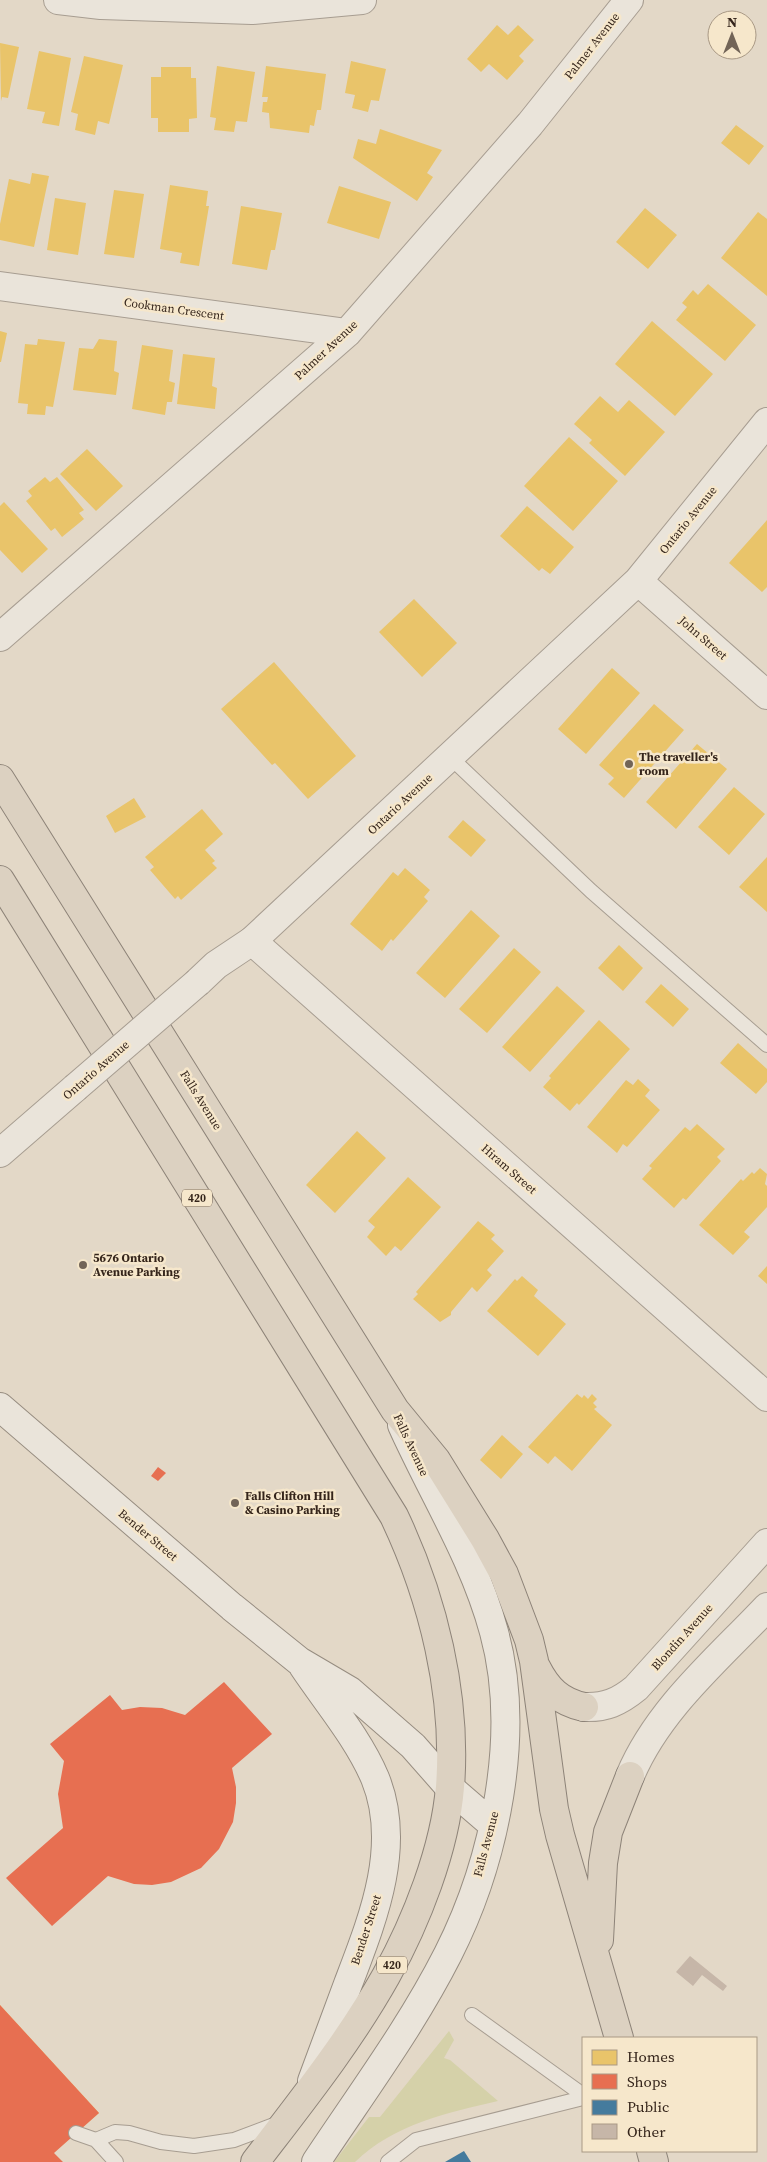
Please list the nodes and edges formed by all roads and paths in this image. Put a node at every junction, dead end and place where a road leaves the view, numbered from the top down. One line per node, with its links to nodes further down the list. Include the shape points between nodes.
1 (58, 0): 2 (street, via 101,5 252,10)
2 (362, 0)
3 (629, 0): 5 (street, Palmer Avenue, via 530,124)
4 (0, 286): 5 (street, Cookman Crescent)
5 (347, 333): 8 (street, Palmer Avenue)
6 (767, 422): 7 (street, Ontario Avenue)
7 (638, 581): 9 (street, John Street); 10 (street, Ontario Avenue)
8 (0, 637)
9 (767, 694)
10 (450, 757): 13 (street, Ontario Avenue); 14 (lane, via 590,891)
11 (0, 779): 18 (highway, Falls Avenue)
12 (0, 880): 25 (highway, 420, via 394,1516 411,1551 425,1592 443,1668)
13 (252, 941): 15 (street, Ontario Avenue, bridge, via 216,965); 16 (street, Hiram Street)
14 (767, 1044)
15 (0, 1153)
16 (767, 1397)
17 (0, 1407): 21 (street, Bender Street)
18 (395, 1410): 22 (highway, via 436,1460 485,1539 504,1574); 26 (street, Falls Avenue, via 420,1466 464,1549 494,1632 500,1664 505,1745)
19 (767, 1543): 23 (street, Blondin Avenue, via 636,1688 616,1702)
20 (767, 1607): 24 (street, via 658,1725)
21 (299, 1661): 25 (street, Bender Street, via 350,1691 413,1746); 30 (street, Bender Street, via 364,1756 380,1796 385,1830 384,1862 376,1905)
22 (534, 1661): 23 (highway, via 542,1678 560,1698); 27 (highway, via 554,1809)
23 (584, 1707)
24 (630, 1776): 27 (highway, via 608,1832 603,1863 599,1948)
25 (450, 1788): 26 (street, Bender Street); 30 (highway, 420, via 430,1875 387,1975 356,2026)
26 (493, 1825): 38 (street, Falls Avenue, via 467,1909 449,1952 400,2036)
27 (606, 1994): 29 (highway)
28 (472, 2015): 31 (lane)
29 (619, 2037)
30 (306, 2095): 33 (highway, 420)
31 (582, 2095)
32 (582, 2096): 39 (lane, via 416,2140)
33 (287, 2121): 35 (lane, via 234,2140 194,2146 115,2132); 37 (highway, 420)
34 (76, 2133): 35 (lane)
35 (96, 2140): 36 (lane)
36 (116, 2162)
37 (256, 2162)
38 (316, 2162)
39 (388, 2162)

